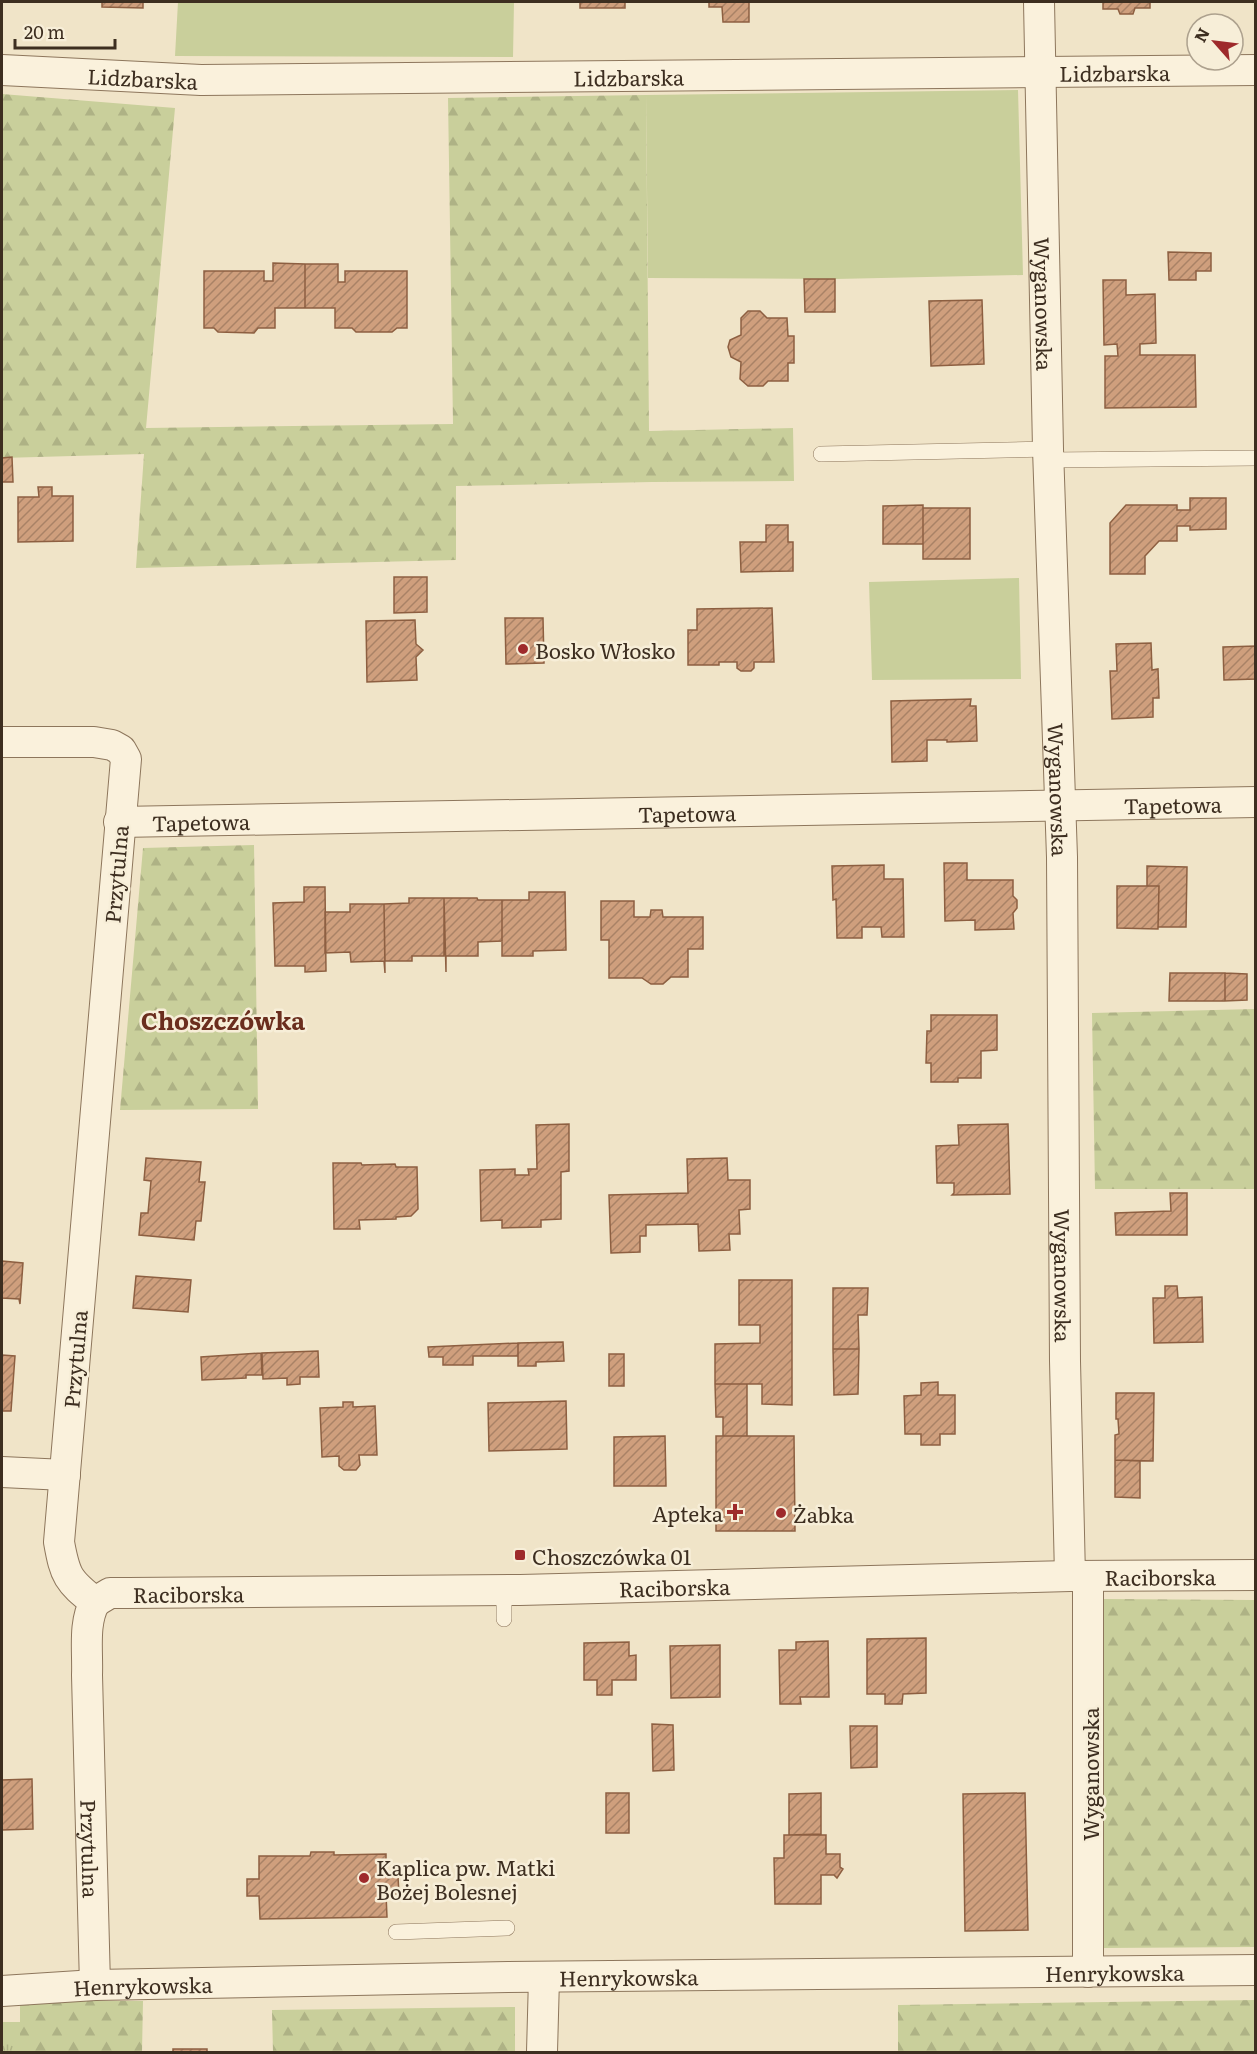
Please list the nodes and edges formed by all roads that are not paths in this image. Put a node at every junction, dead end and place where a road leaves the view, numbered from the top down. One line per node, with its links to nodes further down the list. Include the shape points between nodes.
1 (1039, 2): 3 (street, Wyganowska)
2 (2, 70): 3 (street, Lidzbarska, via 201,80)
3 (1040, 70): 4 (street, Lidzbarska); 6 (street, Wyganowska)
4 (1256, 70)
5 (821, 454): 6 (lane)
6 (1049, 455): 7 (lane); 10 (street, Wyganowska)
7 (1256, 458)
8 (2, 742): 11 (street, Przytulna, via 94,742 121,750 126,759)
9 (1256, 802): 10 (street, Tapetowa)
10 (1061, 805): 11 (street, Tapetowa); 15 (street, Wyganowska, via 1065,1361)
11 (119, 822): 13 (street, Przytulna)
12 (2, 1472): 13 (street)
13 (65, 1475): 16 (street, Przytulna, via 59,1542 63,1565 73,1584)
14 (1256, 1575): 15 (street, Raciborska)
15 (1079, 1576): 16 (street, Raciborska, via 504,1604 128,1593 110,1593); 20 (street, Wyganowska)
16 (94, 1602): 22 (street, Przytulna, via 88,1627 87,1675)
17 (507, 1928): 18 (lane)
18 (396, 1932)
19 (1256, 1970): 20 (street, Henrykowska)
20 (1088, 1972): 21 (street, Henrykowska)
21 (544, 1978): 22 (street, Henrykowska); 24 (street)
22 (95, 1984): 23 (street, Henrykowska)
23 (2, 1990)
24 (542, 2052)

